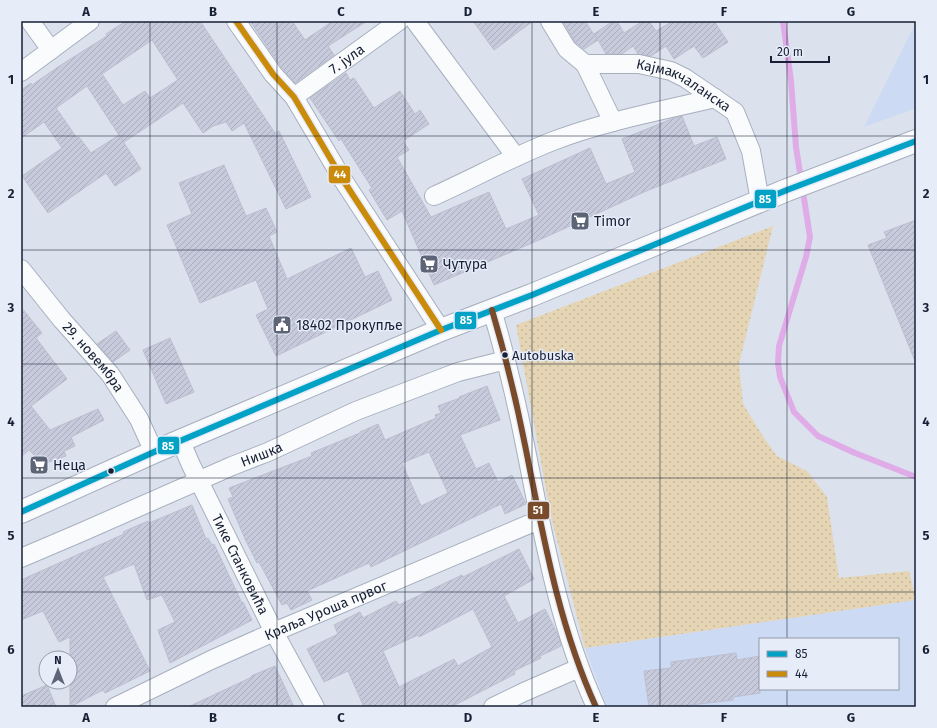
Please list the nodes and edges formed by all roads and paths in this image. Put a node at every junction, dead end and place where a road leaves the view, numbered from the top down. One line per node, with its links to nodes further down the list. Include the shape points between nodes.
1 (30, 21): 7 (street)
2 (90, 21): 7 (street)
3 (236, 21): 10 (street, via 273,74)
4 (399, 21): 10 (street, 7. јула)
5 (415, 21): 14 (street)
6 (550, 21): 8 (street, via 567,49)
7 (51, 50): 9 (street)
8 (585, 64): 11 (street, Кајмакчаланска, via 639,64 671,71); 12 (street)
9 (21, 72)
10 (294, 97): 19 (street, via 343,180)
11 (715, 98): 12 (street); 16 (street, Кајмакчаланска, via 735,112 751,151)
12 (613, 122): 14 (street)
13 (916, 141): 16 (main road)
14 (516, 157): 15 (street)
15 (434, 196)
16 (760, 201): 18 (main road)
17 (21, 269): 22 (street, 29. новембра, via 110,374 139,419)
18 (492, 310): 19 (main road); 20 (street)
19 (441, 330): 21 (main road)
20 (506, 360): 23 (street, Нишка, via 458,372 363,408); 25 (street)
21 (181, 442): 22 (main road); 23 (street, Тике Станковића)
22 (154, 452): 24 (main road)
23 (199, 481): 26 (street, Нишка); 27 (street, Тике Станковића)
24 (24, 506)
25 (539, 520): 27 (street, Краља Уроша првог); 28 (street)
26 (21, 558)
27 (274, 632): 29 (street, Краља Уроша првог); 30 (street, Тике Станковића)
28 (579, 668): 31 (street); 32 (street)
29 (115, 707)
30 (315, 707)
31 (493, 707)
32 (596, 707)

